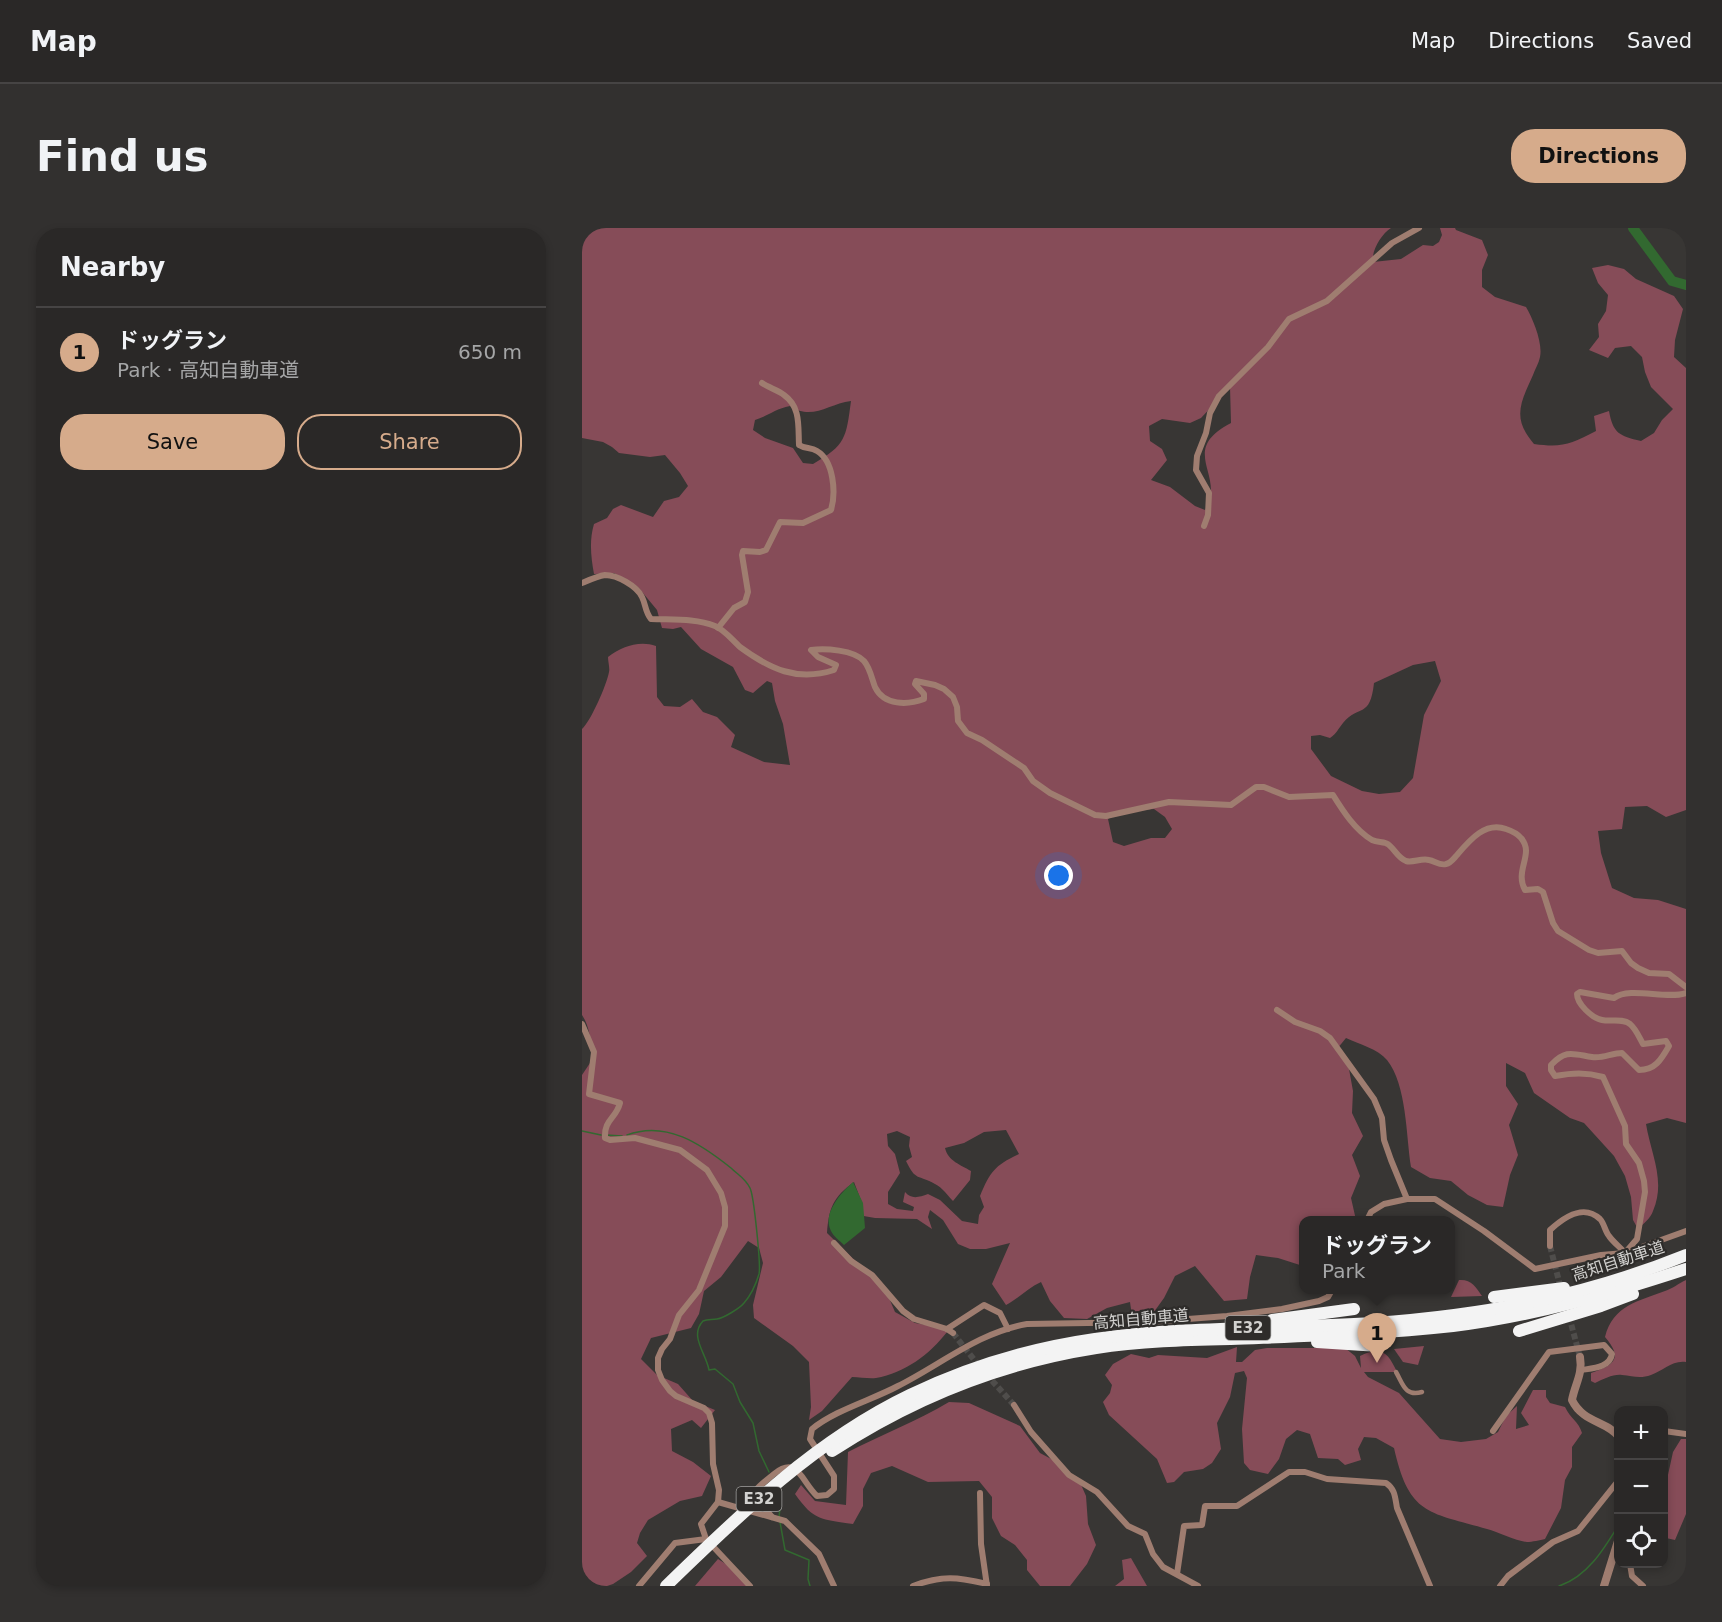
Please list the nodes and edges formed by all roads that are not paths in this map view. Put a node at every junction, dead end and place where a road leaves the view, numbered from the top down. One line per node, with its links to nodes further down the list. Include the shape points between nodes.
1 (1419, 228): 3 (street, via 1392,243 1327,301 1289,319 1268,347 1219,396 1197,456 1196,470 1209,493)
2 (762, 383): 5 (street, via 794,402 799,445 823,456 834,482 834,501 831,510 803,523 780,522 766,550 743,551 748,592 745,602 734,608)
3 (1204, 526)
4 (582, 583): 5 (street, via 603,576 616,578 639,592 651,619 688,620)
5 (718, 628): 6 (street, via 762,662 798,675 834,670 836,665 818,657 813,649 859,657 881,696 892,702 924,699 916,681 944,689 953,697 958,721 967,733 1024,768 1033,781 1050,793 1095,815 1107,816 1169,802 1231,804 1256,787 1289,797 1333,795 1352,823 1371,839 1388,843 1402,859 1438,864 1454,860 1483,830 1501,827 1514,832 1526,846 1521,884 1525,890 1543,891 1558,931 1598,953 1622,951 1638,968 1669,974)
6 (1686, 987)
7 (1686, 993): 15 (street, via 1620,994 1614,998 1580,992 1580,1004 1599,1020 1629,1023 1643,1044 1666,1041 1669,1047 1661,1061 1647,1071 1639,1070 1622,1053 1592,1057 1564,1054 1551,1065 1555,1076 1592,1073 1603,1077 1625,1126 1626,1144 1642,1171 1645,1192 1637,1239)
8 (1277, 1010): 10 (street, via 1330,1038 1374,1099 1382,1118 1384,1140)
9 (582, 1024): 36 (street, via 594,1052 589,1094 620,1103 605,1124 608,1139 635,1138 680,1150 706,1170 721,1193 723,1232 699,1290 679,1315 658,1358 658,1370 670,1391 709,1413)
10 (1407, 1199): 11 (street, via 1384,1204); 15 (street, via 1435,1199 1535,1269)
11 (1369, 1216)
12 (1686, 1231): 15 (street)
13 (834, 1243): 21 (street, via 914,1319 950,1331 984,1305 1000,1313)
14 (1550, 1246): 15 (street, via 1550,1230 1560,1220 1576,1212 1588,1213 1600,1219 1609,1237)
15 (1625, 1253)
16 (1686, 1256): 19 (highway, via 1580,1285); 23 (highway, 高知自動車道 / E32, via 1582,1291 1495,1310)
17 (1686, 1269): 22 (highway, via 1601,1306); 23 (highway, 高知自動車道 / E32, via 1584,1301 1497,1320 1372,1332)
18 (1330, 1294): 21 (street, via 1319,1301 1282,1309 1149,1322 1027,1324)
19 (1494, 1297)
20 (1354, 1309): 23 (highway)
21 (1008, 1329): 37 (street, via 812,1429 810,1439 834,1476 834,1489 817,1496 797,1470 783,1467 756,1490 756,1498)
22 (1519, 1331)
23 (1175, 1336): 24 (highway); 40 (highway, 高知自動車道 / E32, via 1105,1338 1052,1346 975,1368 910,1395 878,1412 763,1495)
24 (1379, 1346)
25 (1580, 1357): 26 (street)
26 (1582, 1370): 30 (street, via 1607,1364 1612,1354 1604,1345 1549,1352); 31 (street, via 1574,1389 1575,1406 1591,1420)
27 (1395, 1372): 28 (street, via 1406,1391)
28 (1422, 1392)
29 (1014, 1405): 42 (street, via 1057,1463 1097,1492 1128,1526 1145,1534 1156,1560)
30 (1493, 1431)
31 (1614, 1431)
32 (1668, 1432): 33 (street)
33 (1686, 1434)
34 (1614, 1486): 52 (street, via 1578,1531 1553,1542)
35 (980, 1492): 43 (street)
36 (718, 1502): 37 (street); 38 (street, via 701,1524)
37 (777, 1518): 48 (street, via 791,1526 819,1554)
38 (706, 1539): 44 (street, via 675,1543); 47 (street)
39 (1614, 1554): 53 (street)
40 (699, 1559): 45 (highway, 高知自動車道 / E32); 46 (highway, 高知自動車道 / E32)
41 (1631, 1568): 54 (street, via 1632,1576)
42 (1177, 1575): 50 (street); 51 (street, via 1184,1526 1202,1525 1205,1506 1237,1506 1289,1472 1305,1472 1327,1479 1386,1483 1392,1487)
43 (987, 1585): 49 (street, via 962,1577 940,1577)
44 (639, 1586)
45 (666, 1586)
46 (678, 1586)
47 (750, 1586)
48 (834, 1586)
49 (913, 1586)
50 (1198, 1586)
51 (1430, 1586)
52 (1500, 1586)
53 (1604, 1586)
54 (1643, 1586)

